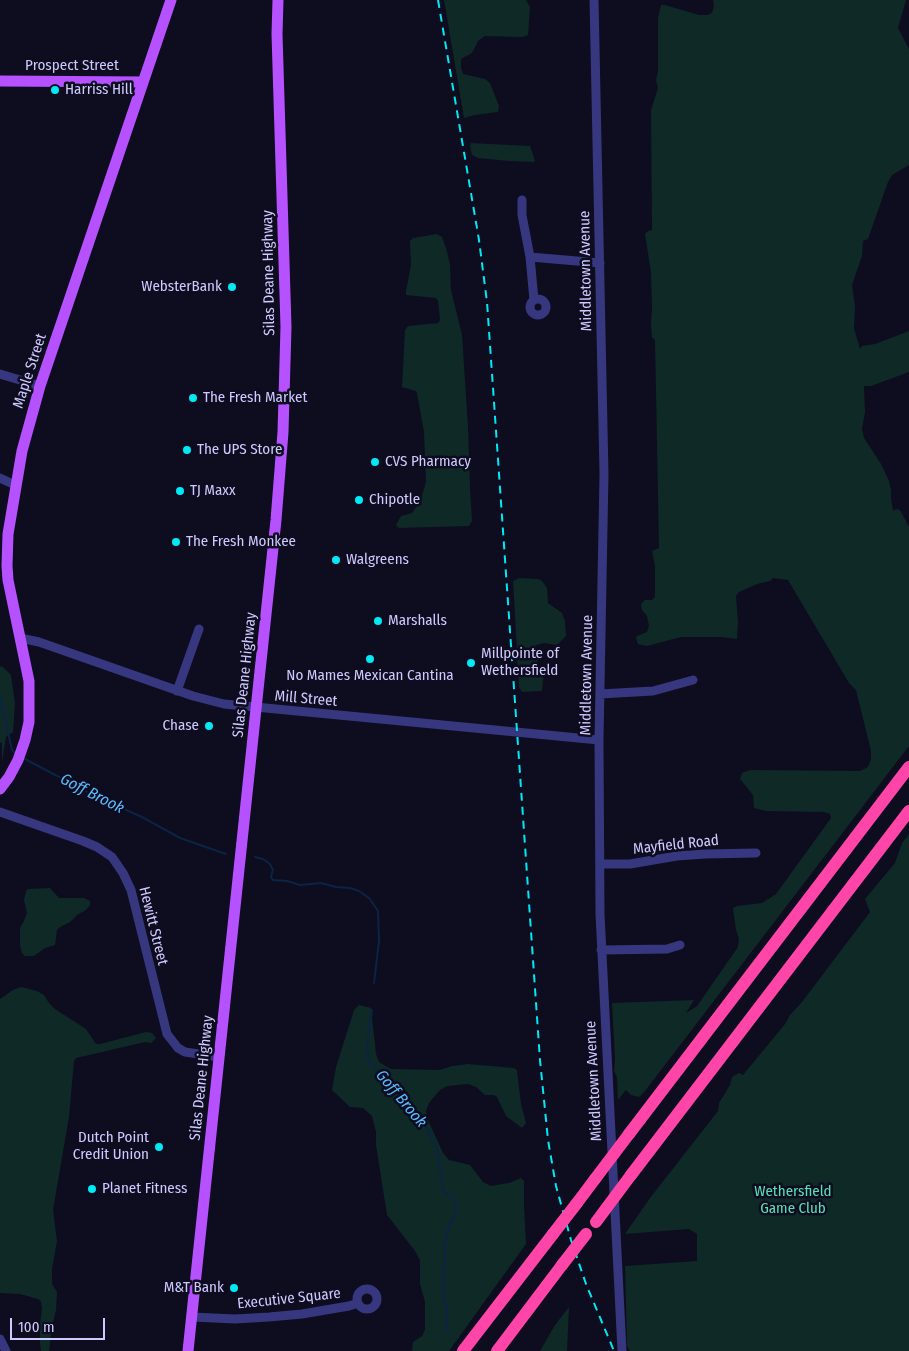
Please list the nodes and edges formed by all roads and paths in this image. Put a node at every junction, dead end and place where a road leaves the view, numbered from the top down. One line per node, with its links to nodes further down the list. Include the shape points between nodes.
1 (171, 0): 5 (main road, Maple Street)
2 (278, 0): 20 (main road, Silas Deane Highway, via 286,327 284,420)
3 (594, 0): 8 (street, Middletown Avenue)
4 (0, 81): 5 (main road, Prospect Street)
5 (143, 82): 11 (main road, Maple Street)
6 (522, 200): 7 (street)
7 (530, 257): 8 (street); 9 (street)
8 (600, 263): 19 (street, Middletown Avenue, via 604,474)
9 (534, 300)
10 (0, 374): 11 (street)
11 (40, 386): 13 (main road, Maple Street)
12 (0, 478): 13 (street)
13 (15, 485): 14 (main road, Maple Street)
14 (3, 566): 16 (main road, Maple Street)
15 (199, 629): 18 (street)
16 (20, 638): 18 (street, Mill Street); 23 (main road, Maple Street, via 29,681 29,722 20,756)
17 (693, 680): 19 (street, via 653,691)
18 (177, 691): 20 (street, Mill Street, via 216,702)
19 (600, 694): 21 (street, Middletown Avenue)
20 (256, 708): 21 (street, Mill Street); 30 (main road, Silas Deane Highway)
21 (599, 740): 27 (street, Middletown Avenue)
22 (909, 767): 36 (highway, bridge)
23 (0, 789)
24 (909, 811): 37 (highway, bridge)
25 (0, 812): 30 (street, Hewitt Street, via 83,840 112,857 131,890 166,1034 185,1052)
26 (756, 853): 27 (street, Mayfield Road, via 677,856 630,864)
27 (600, 864): 29 (street, Middletown Avenue)
28 (680, 945): 29 (street, via 667,949)
29 (602, 950): 38 (street, Middletown Avenue)
30 (219, 1057): 32 (main road, Silas Deane Highway)
31 (358, 1303): 32 (street, Executive Square, via 267,1318)
32 (192, 1317): 35 (main road, Silas Deane Highway)
33 (0, 1339): 34 (street)
34 (6, 1351)
35 (188, 1351)
36 (464, 1351)
37 (497, 1351)
38 (622, 1351)

